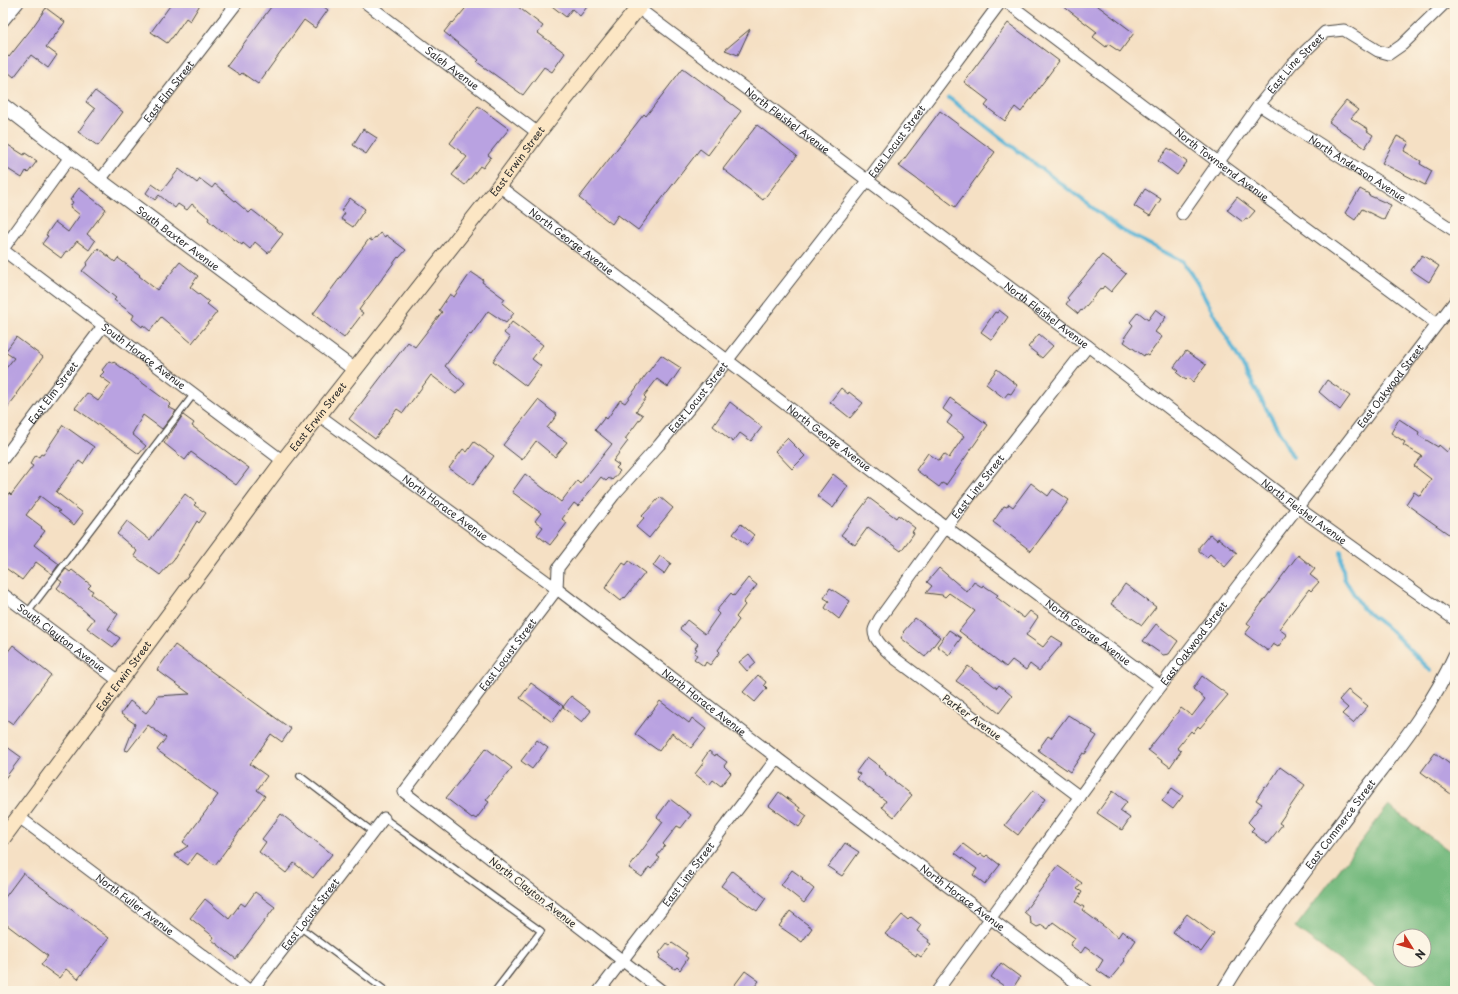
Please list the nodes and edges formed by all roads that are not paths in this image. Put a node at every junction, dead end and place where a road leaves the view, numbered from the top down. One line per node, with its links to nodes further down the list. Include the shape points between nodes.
1 (18, 3): 8 (street)
2 (237, 3): 14 (street, East Elm Street)
3 (366, 3): 11 (street, Saleh Avenue)
4 (1000, 3): 15 (street, East Locust Street)
5 (1008, 3): 13 (street, North Townsend Avenue)
6 (1445, 3): 10 (street, East Line Street, via 1389,54 1378,52 1344,30 1326,32 1292,64)
7 (640, 6): 11 (main road, East Erwin Street); 15 (street, North Fleishel Avenue)
8 (3, 21)
9 (3, 105): 12 (street, South Baxter Avenue)
10 (1259, 105): 13 (street, East Line Street); 18 (street, North Anderson Avenue)
11 (538, 133): 16 (main road, East Erwin Street)
12 (70, 158): 14 (street, South Baxter Avenue); 19 (street)
13 (1218, 162): 17 (street, East Line Street); 21 (street, North Townsend Avenue)
14 (100, 180): 25 (street, South Baxter Avenue)
15 (868, 181): 23 (street, North Fleishel Avenue); 24 (street, East Locust Street)
16 (499, 186): 24 (street, North George Avenue); 25 (main road, East Erwin Street)
17 (1182, 214)
18 (1455, 231)
19 (3, 250): 22 (street, South Horace Avenue)
20 (1455, 301): 21 (street, East Oakwood Street)
21 (1437, 324): 30 (street, East Oakwood Street)
22 (103, 326): 26 (street, South Horace Avenue); 28 (street, East Elm Street)
23 (1088, 346): 30 (street, North Fleishel Avenue); 31 (street, East Line Street)
24 (728, 360): 31 (street, North George Avenue); 32 (street, East Locust Street, via 659,445 614,495 558,568)
25 (355, 370): 27 (main road, East Erwin Street)
26 (194, 394): 29 (street, South Horace Avenue); 34 (lane)
27 (320, 416): 29 (main road, East Erwin Street); 32 (street, North Horace Avenue)
28 (3, 459)
29 (283, 461): 38 (main road, East Erwin Street)
30 (1297, 507): 35 (street, North Fleishel Avenue); 39 (street, East Oakwood Street)
31 (946, 527): 36 (street, East Line Street); 39 (street, North George Avenue)
32 (557, 589): 40 (street, North Horace Avenue); 42 (street, East Locust Street)
33 (3, 594): 34 (street, South Clayton Avenue)
34 (28, 612): 38 (street, South Clayton Avenue)
35 (1455, 620)
36 (874, 630): 43 (street, Parker Avenue, via 875,637 893,657)
37 (1455, 655): 58 (street, East Commerce Street, via 1428,705 1405,739 1268,921)
38 (119, 681): 44 (main road, East Erwin Street)
39 (1162, 686): 43 (street, East Oakwood Street)
40 (777, 758): 48 (street, North Horace Avenue); 50 (street, East Line Street)
41 (300, 776): 46 (lane)
42 (404, 792): 50 (street, North Clayton Avenue)
43 (1080, 797): 48 (street, East Oakwood Street)
44 (19, 817): 47 (main road, East Erwin Street); 51 (street, North Fuller Avenue)
45 (384, 818): 46 (street, East Locust Street); 53 (lane, via 541,931)
46 (373, 832): 49 (street, East Locust Street)
47 (3, 838)
48 (990, 918): 56 (street, East Oakwood Street); 57 (street, North Horace Avenue)
49 (300, 927): 51 (street, East Locust Street); 52 (lane)
50 (622, 961): 54 (street, East Line Street); 55 (street, North Clayton Avenue)
51 (251, 991)
52 (386, 991)
53 (495, 991)
54 (599, 991)
55 (662, 991)
56 (938, 991)
57 (1087, 991)
58 (1223, 991)

